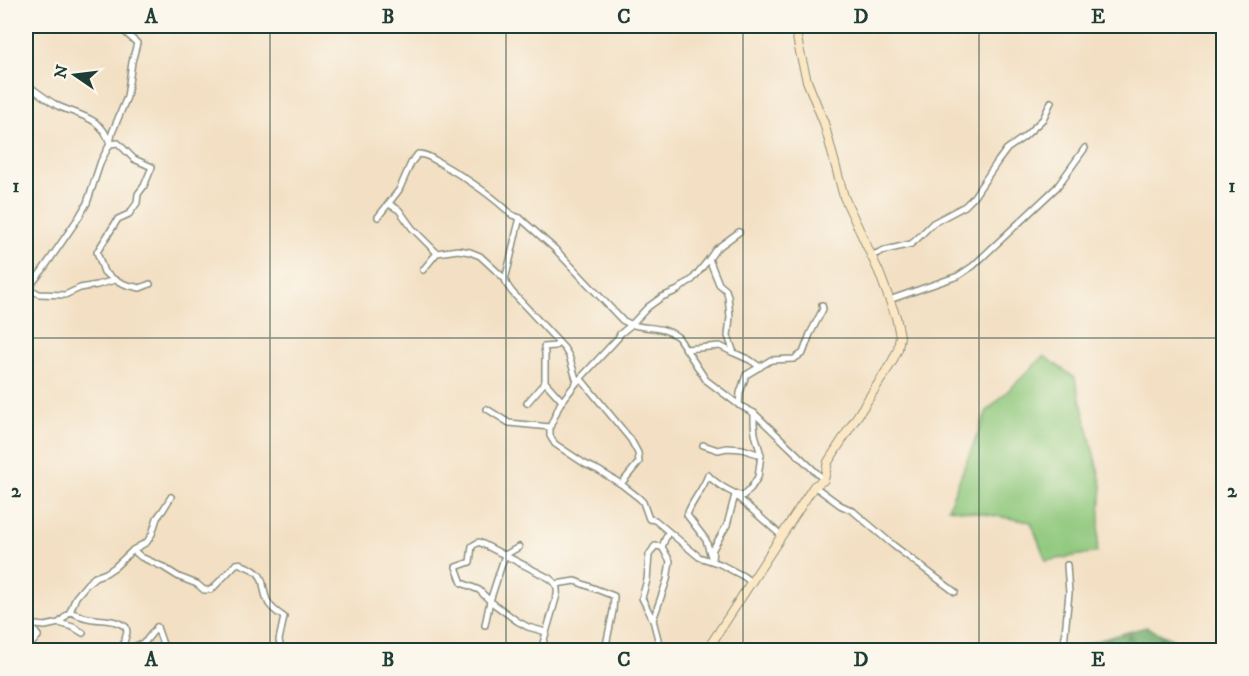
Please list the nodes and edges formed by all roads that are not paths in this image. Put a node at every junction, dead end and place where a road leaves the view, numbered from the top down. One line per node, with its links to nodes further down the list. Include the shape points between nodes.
1 (118, 26): 5 (street, via 137,43 127,97)
2 (795, 26): 12 (street, via 804,70 824,123 844,197)
3 (26, 84): 5 (street, via 57,105 91,118)
4 (1051, 102): 12 (street, via 1043,119 1007,149 965,206 933,223 911,244)
5 (110, 144): 16 (street, via 118,143 134,159 153,167 129,214 118,219 97,252 104,272); 18 (street, via 80,217)
6 (1085, 148): 19 (street, via 1057,188 974,266 958,276)
7 (389, 204): 8 (street); 9 (street, via 415,158 423,154 474,183); 11 (street)
8 (378, 218)
9 (520, 218): 15 (street); 21 (street)
10 (739, 232): 13 (street)
11 (437, 253): 14 (street); 15 (street, via 470,252)
12 (871, 256): 19 (street)
13 (709, 259): 21 (street, via 692,280 648,307); 24 (street, via 728,296)
14 (423, 270)
15 (505, 279): 22 (street, via 512,292)
16 (115, 280): 17 (street, via 140,288); 18 (street, via 65,295 39,294)
17 (150, 284)
18 (27, 289)
19 (889, 300): 36 (street, via 899,328 898,349 828,462)
20 (822, 305): 25 (street, via 803,353 794,359 771,360)
21 (631, 325): 23 (street, via 671,332); 26 (street)
22 (560, 343): 26 (street); 27 (street, via 544,347)
23 (686, 349): 24 (street, via 720,346); 30 (street, via 706,380)
24 (732, 352): 25 (street)
25 (760, 367): 30 (street, via 746,375)
26 (579, 380): 28 (street); 37 (street, via 638,453 639,462)
27 (545, 382): 28 (street); 29 (street)
28 (562, 401): 33 (street)
29 (527, 403)
30 (739, 405): 32 (street)
31 (487, 409): 33 (street, via 509,423)
32 (754, 413): 35 (street); 36 (street)
33 (550, 426): 37 (street, via 555,444)
34 (703, 445): 35 (street)
35 (761, 455): 39 (street, via 758,477 751,488 743,496)
36 (824, 480): 38 (street)
37 (621, 484): 41 (street, via 643,502 649,519)
38 (814, 486): 42 (street); 51 (street, via 853,511)
39 (735, 495): 42 (street); 47 (street); 47 (street, via 708,475 687,515 706,540)
40 (171, 497): 45 (street, via 150,538)
41 (668, 532): 44 (street); 47 (street, via 699,557)
42 (782, 536): 49 (street)
43 (519, 547): 46 (street)
44 (662, 547): 54 (street, via 670,561); 54 (street, via 655,546 649,555 642,597)
45 (133, 550): 53 (street, via 87,584); 65 (street, via 204,590 214,587 236,564 249,566 262,577 268,603 284,617)
46 (505, 555): 50 (street); 52 (street); 52 (street, via 478,542 472,546 470,561 456,567 462,582)
47 (712, 560): 49 (street)
48 (1066, 565): 70 (street, via 1069,593 1064,644)
49 (751, 582): 69 (street)
50 (556, 584): 58 (street, via 557,595); 67 (street, via 575,581 614,596)
51 (955, 592)
52 (490, 601): 57 (street); 58 (street, via 528,627)
53 (70, 612): 56 (street); 63 (street, via 126,627)
54 (653, 620): 68 (street)
55 (28, 623): 56 (street); 61 (street)
56 (59, 623): 59 (street)
57 (485, 625)
58 (546, 632): 66 (street)
59 (83, 633)
60 (26, 634): 61 (street)
61 (38, 636): 62 (street)
62 (28, 651)
63 (124, 651): 64 (street, via 146,642 158,627)
64 (165, 651)
65 (281, 651)
66 (541, 651)
67 (605, 651)
68 (660, 651)
69 (707, 651)
70 (1049, 651)

